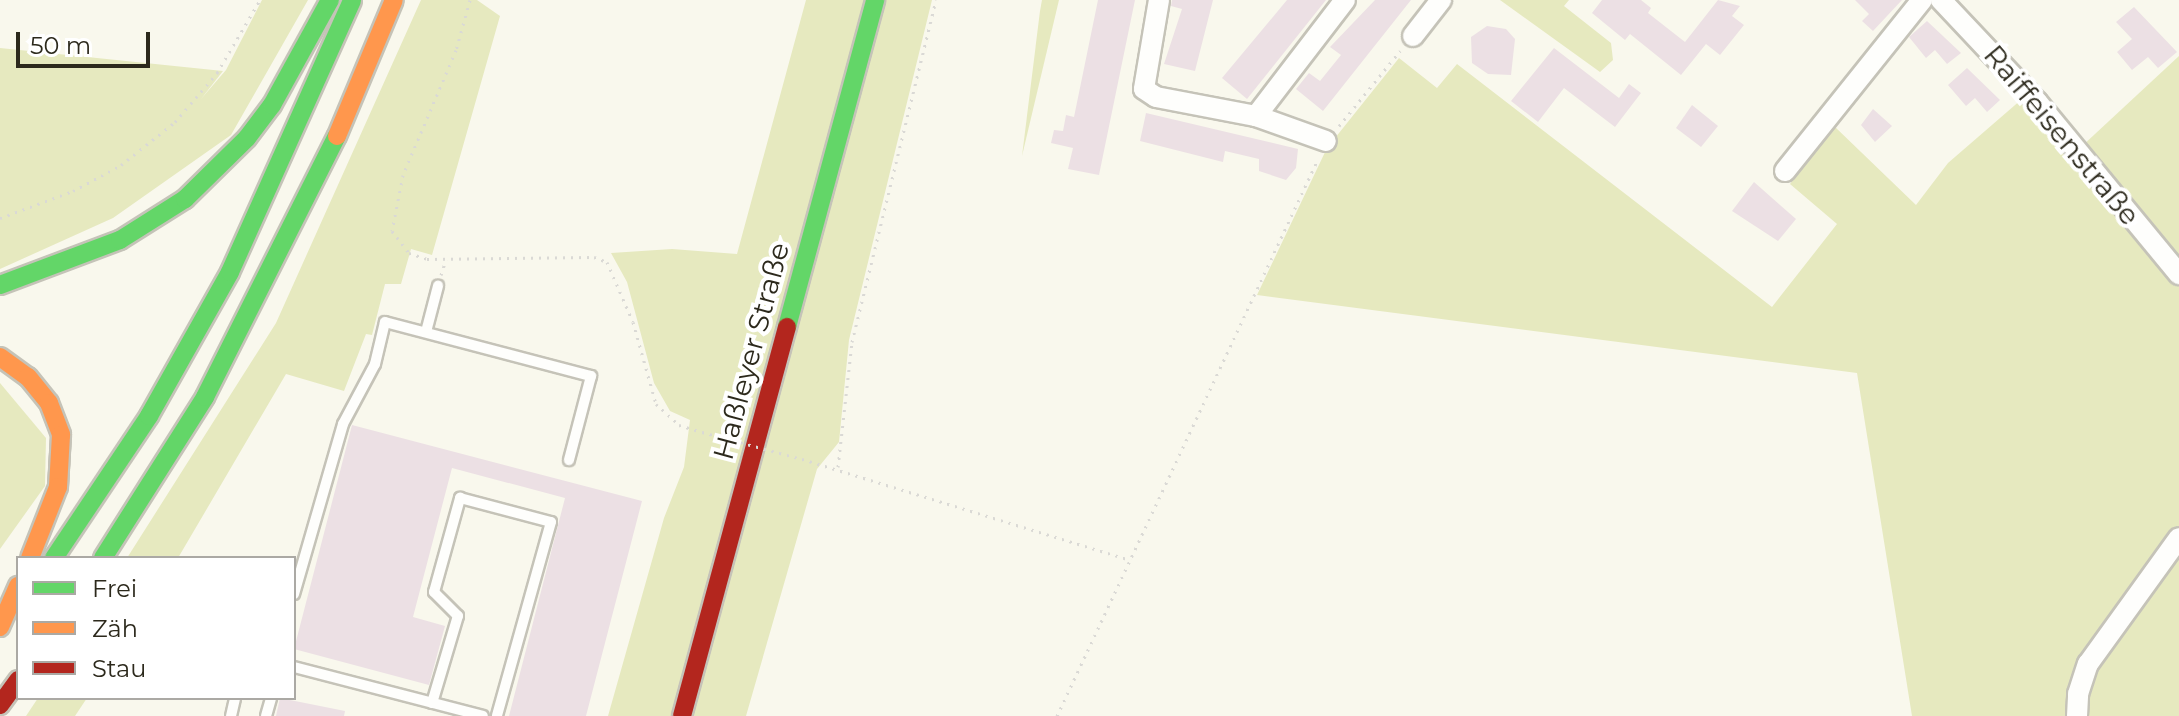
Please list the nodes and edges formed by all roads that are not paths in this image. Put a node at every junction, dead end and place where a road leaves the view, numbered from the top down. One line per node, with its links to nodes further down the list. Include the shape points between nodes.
1 (330, 0): 15 (main road, via 272,105 237,149 185,199 120,240)
2 (352, 0): 22 (main road, via 230,272 149,416)
3 (394, 0): 23 (main road, via 359,91 262,291 205,397)
4 (875, 0): 35 (main road, Haßleyer Straße)
5 (1159, 0): 11 (street, via 1144,89 1156,97)
6 (1345, 0): 11 (street)
7 (1441, 0): 10 (street)
8 (1922, 0): 13 (street)
9 (1941, 0): 14 (street, Raiffeisenstraße, via 2038,103)
10 (1413, 36)
11 (1256, 116): 12 (street)
12 (1326, 141)
13 (1785, 171)
14 (2179, 274)
15 (0, 285)
16 (438, 286): 17 (lane)
17 (426, 332): 19 (lane, via 591,376); 24 (lane, via 385,322 375,364 343,424)
18 (0, 357): 21 (main road, via 28,377 49,403 61,435 58,487)
19 (569, 460)
20 (2179, 538): 36 (street, via 2088,664)
21 (31, 556)
22 (55, 556)
23 (104, 556)
24 (296, 587)
25 (16, 591): 27 (main road)
26 (16, 611): 28 (main road)
27 (0, 627)
28 (0, 633)
29 (296, 668): 32 (lane)
30 (16, 683): 31 (main road)
31 (0, 705)
32 (437, 708): 33 (lane); 34 (lane, via 458,616 434,592 460,498 551,522)
33 (483, 716)
34 (497, 716)
35 (682, 716)
36 (2077, 716)

